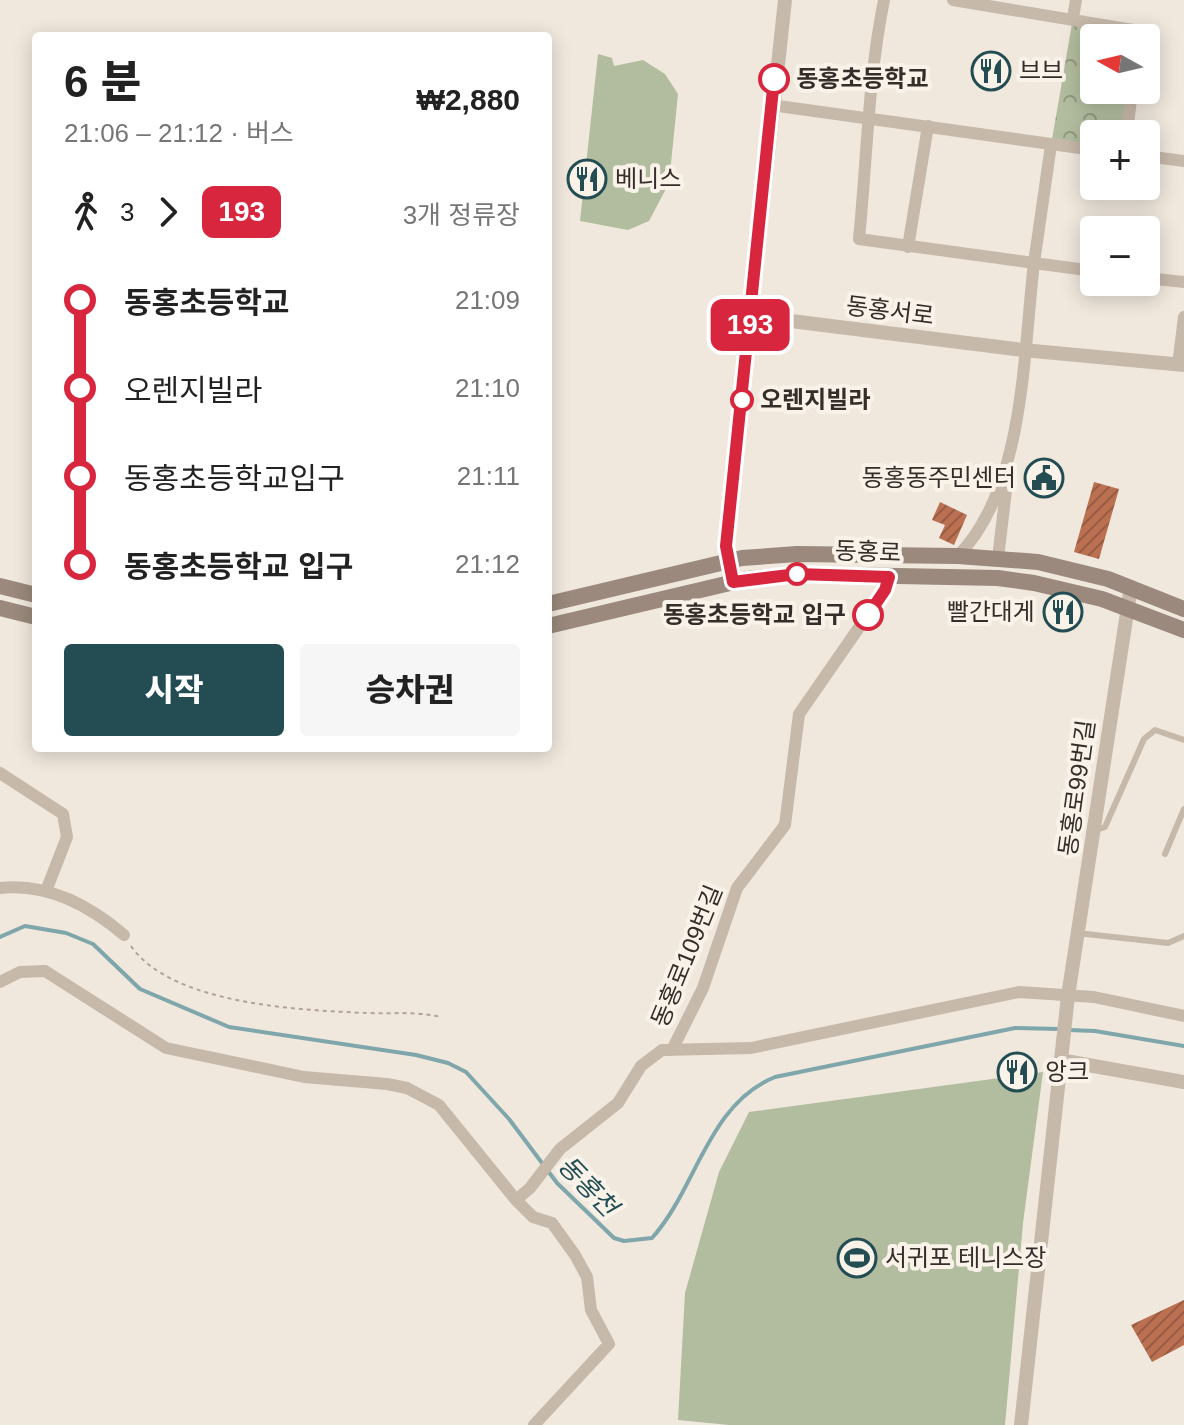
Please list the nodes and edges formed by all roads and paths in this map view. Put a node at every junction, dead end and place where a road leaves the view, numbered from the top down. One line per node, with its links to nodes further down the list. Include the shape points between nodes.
1 (785, 0): 7 (street)
2 (884, 0): 8 (street)
3 (953, 0): 5 (street)
4 (1076, 0): 5 (street)
5 (1073, 18): 6 (street)
6 (1103, 24)
7 (771, 105): 8 (street); 19 (street)
8 (870, 120): 9 (street); 14 (street, via 859,239)
9 (928, 126): 10 (street); 14 (street)
10 (1051, 145): 11 (street); 15 (street)
11 (1080, 148)
12 (1160, 158): 13 (street)
13 (1184, 161)
14 (908, 247): 15 (street)
15 (1034, 263): 16 (street); 21 (street)
16 (1080, 269)
17 (1160, 279): 18 (street)
18 (1184, 282)
19 (751, 316): 21 (street, 동홍서로); 26 (street)
20 (1184, 317): 22 (street)
21 (1023, 350): 22 (street, 동홍서로); 23 (street)
22 (1181, 365)
23 (1010, 459): 24 (street, via 980,525); 25 (street)
24 (958, 556): 25 (main road, 동홍로); 26 (main road, 동홍로, via 797,554)
25 (998, 558): 30 (main road, 동홍로, via 1074,570)
26 (728, 562): 28 (street); 32 (main road, 동홍로)
27 (889, 577): 28 (main road, 동홍로, via 797,574); 34 (main road, 동홍로, via 1016,580); 53 (street, 동홍로109번길, via 799,714 785,825 737,888 703,988)
28 (733, 582): 37 (main road, 동홍로)
29 (0, 586): 31 (main road)
30 (1131, 587): 34 (street, 동홍로99번길); 35 (main road, 동홍로)
31 (32, 594)
32 (552, 603)
33 (0, 608): 36 (main road)
34 (1126, 609): 38 (main road, 동홍로); 42 (street, 동홍로99번길)
35 (1184, 609)
36 (32, 616)
37 (552, 625)
38 (1184, 630)
39 (1184, 740): 42 (lane, via 1155,730 1144,739 1105,827)
40 (0, 773): 45 (street, via 63,814 67,837)
41 (1184, 809): 43 (lane)
42 (1093, 831): 46 (street, 동홍로99번길)
43 (1165, 854)
44 (0, 888): 45 (street)
45 (46, 891): 47 (street, via 79,903)
46 (1077, 933): 48 (lane, via 1168,943); 50 (street, 동홍로99번길)
47 (124, 935): 52 (path, via 141,961 194,990 281,1005)
48 (1184, 936)
49 (0, 982): 56 (street, via 20,972 45,971 133,1029 182,1053 304,1077 407,1088 452,1117)
50 (1067, 1002): 51 (street, via 1094,997); 53 (street, via 1019,992 751,1048); 54 (street, 동홍로99번길)
51 (1184, 1016)
52 (441, 1017)
53 (672, 1050): 56 (street, 동홍로109번길, via 662,1050 641,1066 618,1103 560,1149)
54 (1061, 1054): 55 (street); 58 (street)
55 (1184, 1082)
56 (516, 1200): 57 (street, via 533,1217 552,1223 575,1255 587,1277 591,1310 609,1344)
57 (534, 1425)
58 (1021, 1425)

